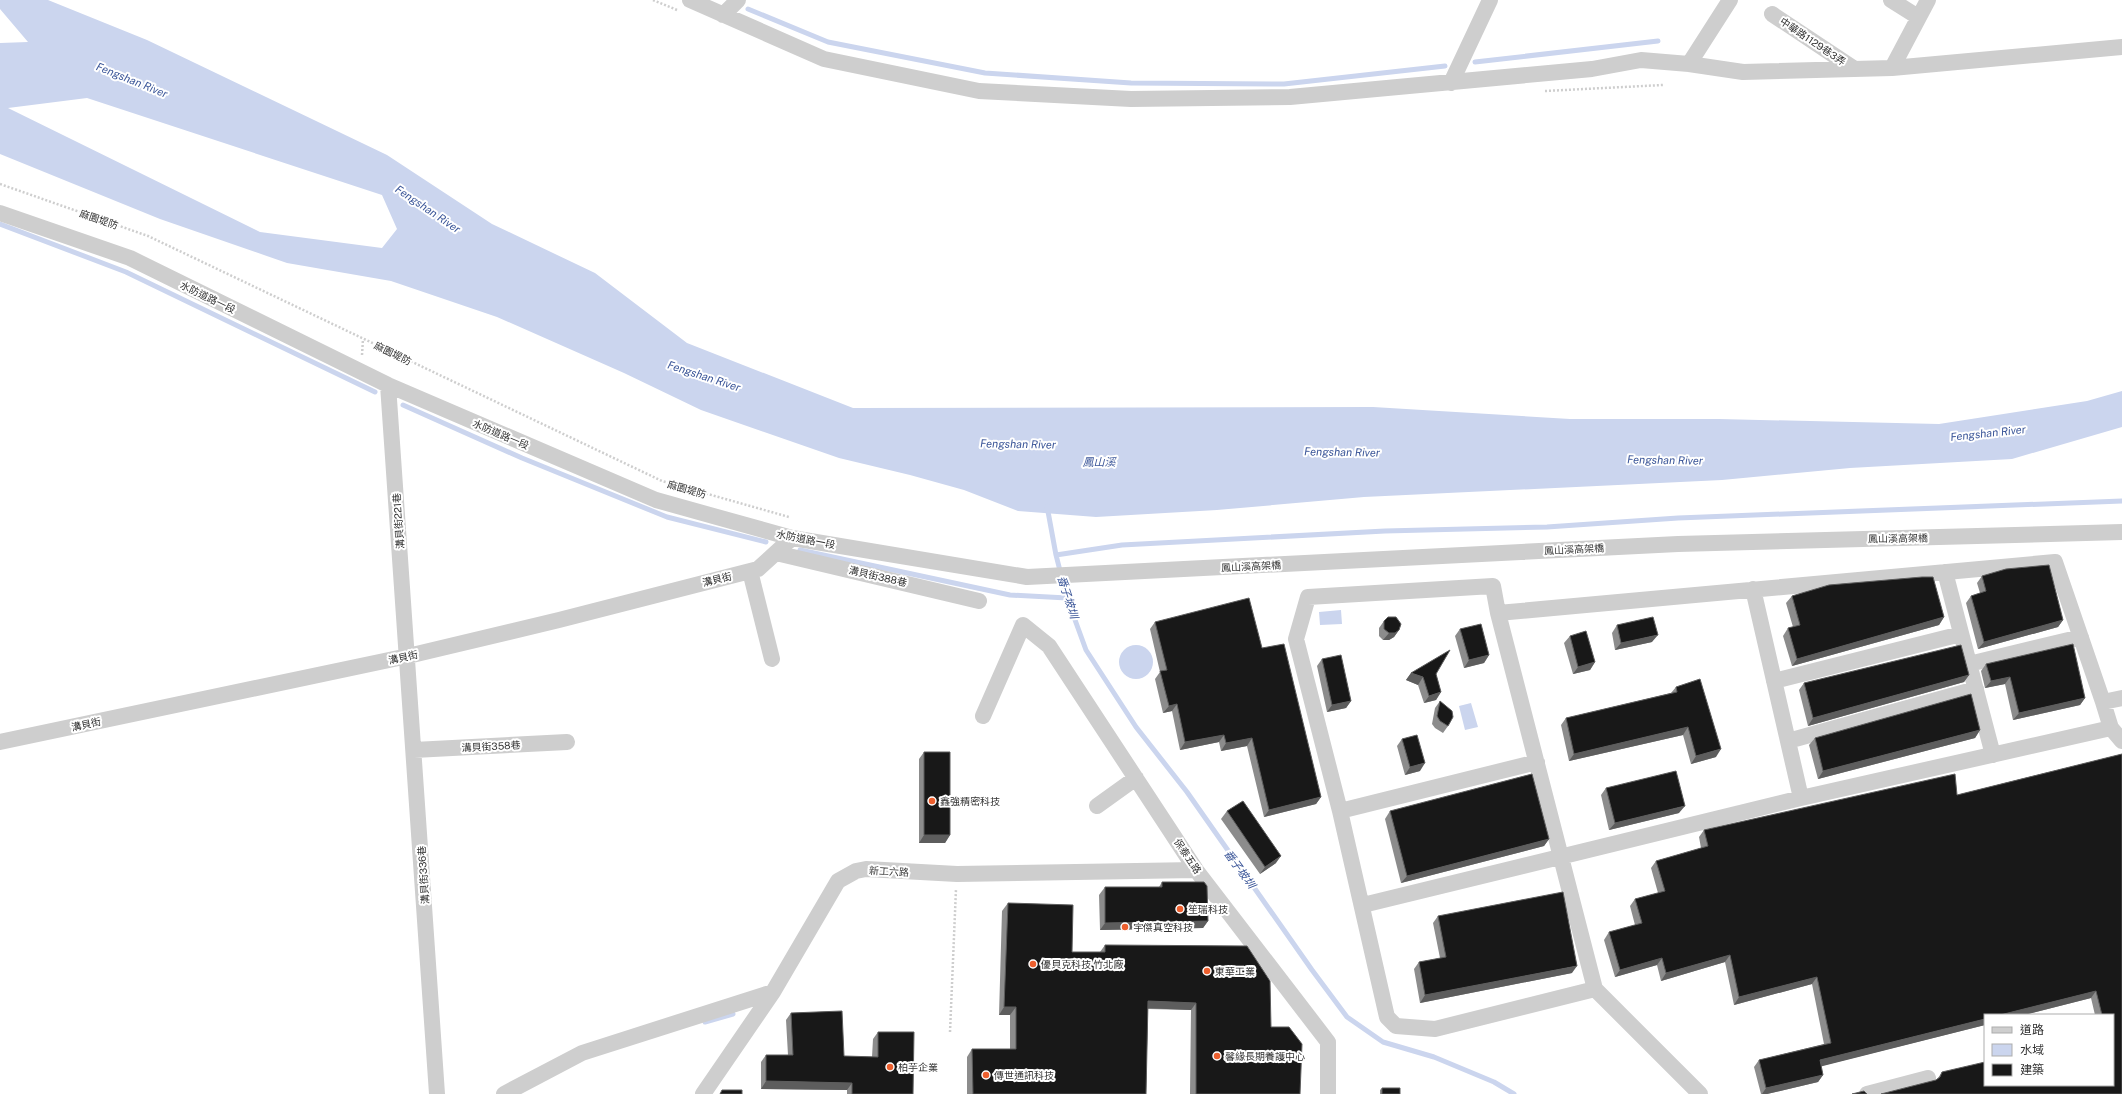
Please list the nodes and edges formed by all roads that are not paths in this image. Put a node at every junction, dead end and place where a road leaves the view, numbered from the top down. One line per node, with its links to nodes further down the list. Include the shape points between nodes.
1 (690, 0): 8 (street)
2 (738, 0): 8 (street)
3 (1490, 0): 14 (street)
4 (1730, 0): 11 (street)
5 (1891, 0): 9 (street)
6 (1928, 0): 9 (street)
7 (1772, 14): 12 (street, 中華路1129巷3弄)
8 (723, 15): 14 (street, via 824,59 979,91 1131,99 1290,97)
9 (1918, 17): 13 (street)
10 (2122, 48): 13 (street)
11 (1689, 64): 12 (street, via 1743,72); 14 (street, via 1641,60 1592,69)
12 (1853, 68): 13 (street)
13 (1892, 68)
14 (1451, 83)
15 (0, 213): 16 (street, 水防道路一段, via 130,258)
16 (388, 385): 18 (street, 水防道路一段, via 656,500); 28 (street, 溝貝街221巷)
17 (2122, 532): 22 (street, 鳳山溪高架橋, via 1678,544)
18 (792, 538): 19 (street, 溝貝街); 22 (street, 水防道路一段)
19 (776, 553): 20 (street, 溝貝街, via 758,569); 24 (street, 溝貝街388巷)
20 (750, 571): 28 (street, 溝貝街); 29 (street)
21 (1945, 572): 23 (street); 26 (street); 27 (street, via 2055,562)
22 (1027, 578)
23 (1753, 589): 25 (street); 31 (street)
24 (979, 601)
25 (1498, 613): 43 (street); 47 (street, via 1493,586 1308,597 1296,639)
26 (1961, 634): 30 (street); 31 (street)
27 (2081, 637): 30 (street); 34 (street)
28 (408, 656): 38 (street, 溝貝街); 41 (street, 溝貝街336巷)
29 (772, 659)
30 (1969, 664): 32 (street)
31 (1774, 681): 37 (street)
32 (1976, 689): 37 (street); 42 (street)
33 (2122, 698): 34 (street)
34 (2104, 702): 36 (street)
35 (983, 716): 44 (street, 保泰五路, via 1024,625 1049,646)
36 (2111, 728): 40 (street); 42 (street)
37 (1788, 741): 45 (street)
38 (0, 742)
39 (567, 742): 41 (street, 溝貝街358巷)
40 (2122, 742)
41 (414, 750): 54 (street, 溝貝街336巷)
42 (1993, 755): 45 (street)
43 (1536, 762): 47 (street); 48 (street)
44 (1136, 778): 46 (street); 49 (street, 保泰五路)
45 (1801, 798): 48 (street)
46 (1097, 806)
47 (1340, 811): 50 (street)
48 (1562, 858): 50 (street); 51 (street)
49 (1196, 870): 52 (street, 新工六路, via 957,874 866,869 856,871 838,880); 57 (street, 保泰五路, via 1328,1042)
50 (1363, 905): 51 (street, via 1387,1017 1396,1026 1435,1029)
51 (1595, 989): 58 (street)
52 (773, 992): 55 (street, via 582,1052); 56 (street, 新工六路)
53 (1928, 1078): 59 (street)
54 (437, 1094)
55 (504, 1094)
56 (703, 1094)
57 (1328, 1094)
58 (1700, 1094)
59 (1867, 1094)

